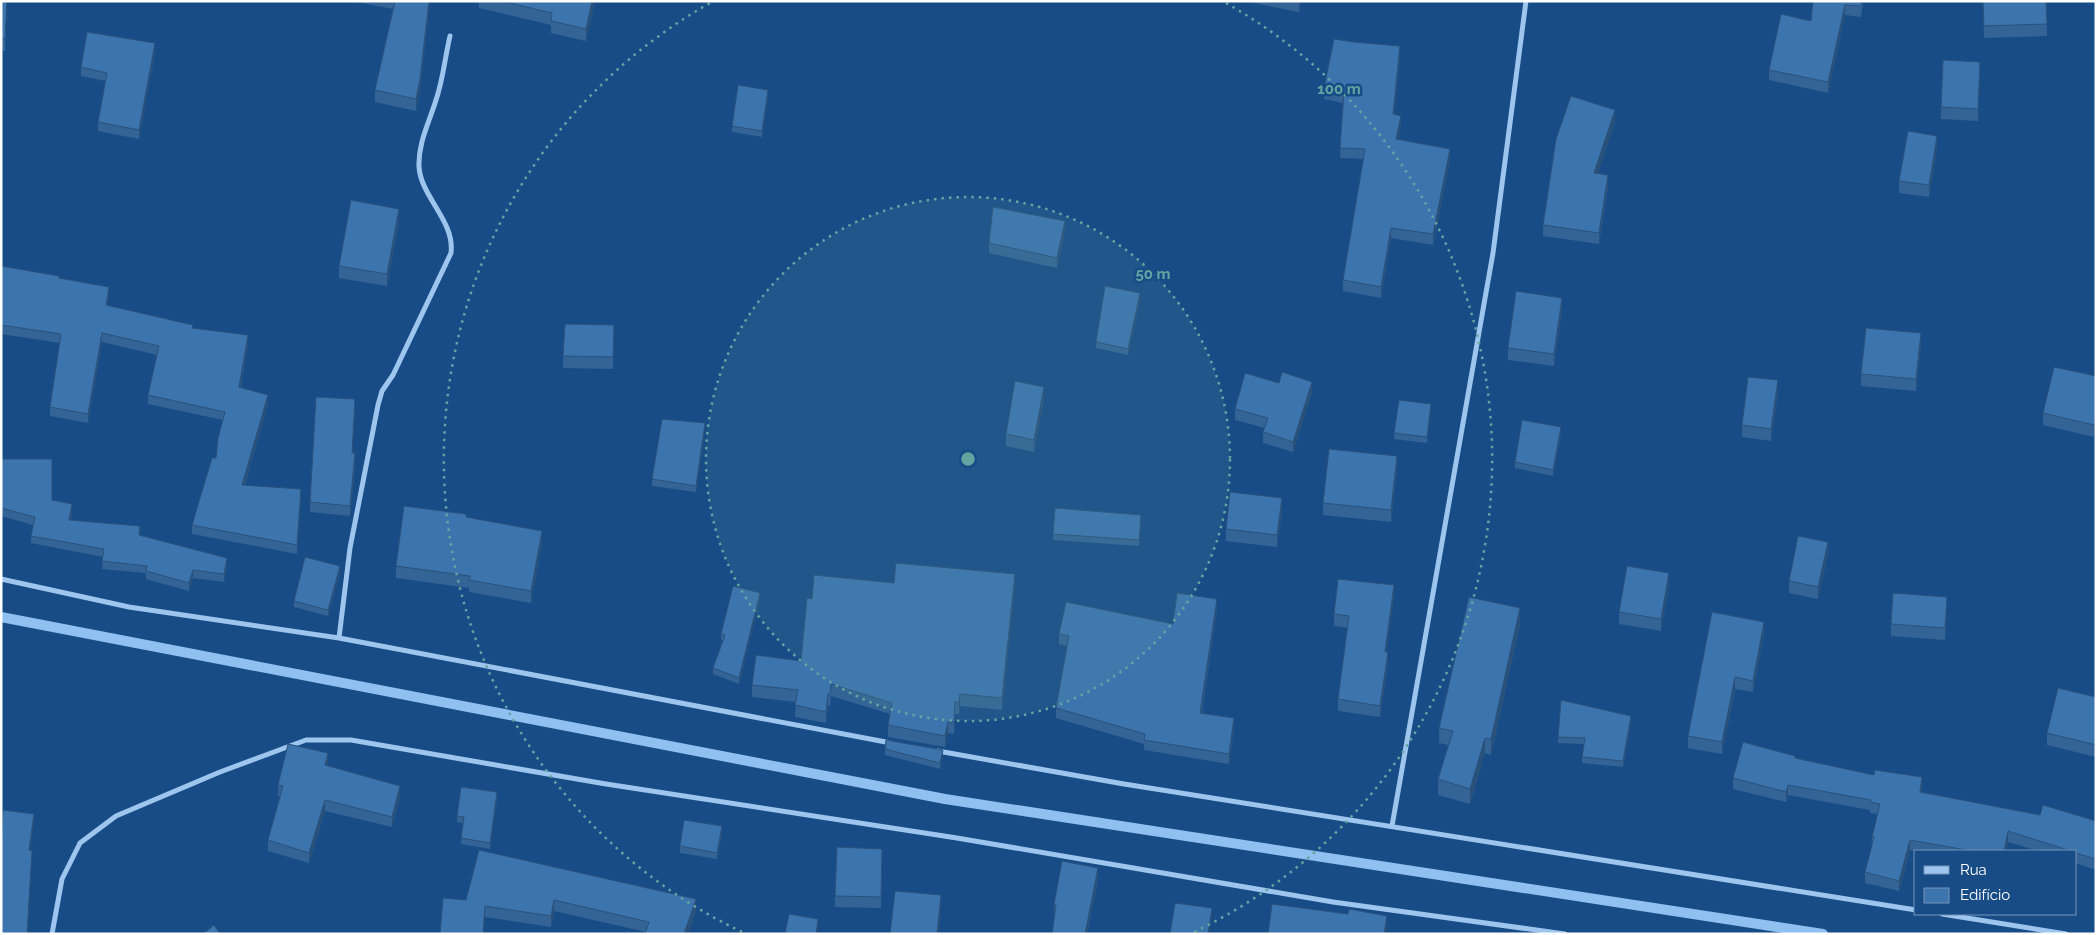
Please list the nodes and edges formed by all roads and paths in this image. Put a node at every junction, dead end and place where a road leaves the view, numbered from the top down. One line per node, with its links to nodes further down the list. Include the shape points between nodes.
1 (1526, 1): 7 (street, via 1493,253)
2 (450, 36): 4 (street, via 437,100 421,144 419,168 450,239 451,253 393,375 382,391 350,548)
3 (1, 580): 4 (street, via 129,607)
4 (339, 638): 5 (street)
5 (897, 744)
6 (935, 751): 7 (street)
7 (1392, 826): 8 (street)
8 (1914, 910)
9 (1948, 915): 12 (street)
10 (52, 934): 11 (street, via 62,879 80,843 116,816 306,740 351,740 1333,902)
11 (1565, 934)
12 (2066, 934)

